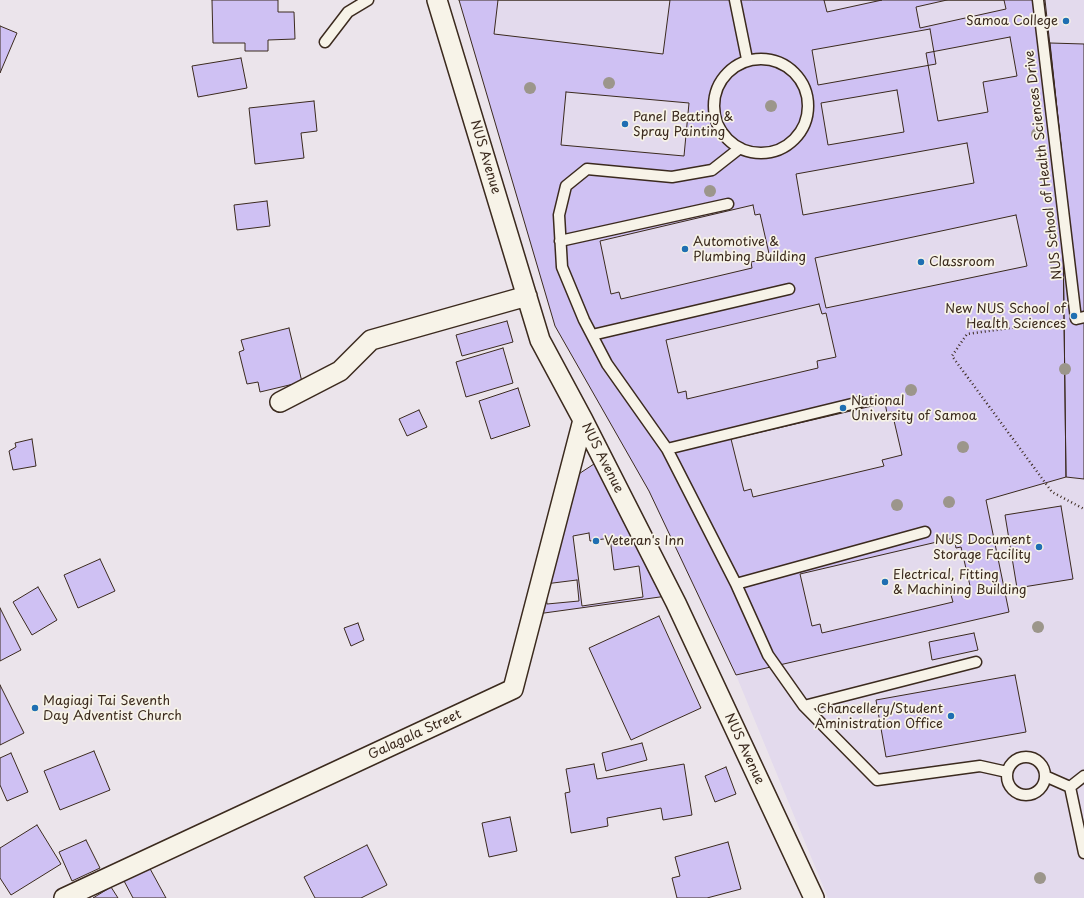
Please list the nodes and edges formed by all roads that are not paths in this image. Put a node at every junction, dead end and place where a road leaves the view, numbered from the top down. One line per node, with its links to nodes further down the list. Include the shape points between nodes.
1 (368, 0): 5 (lane, via 348,12)
2 (437, 0): 11 (street, NUS Avenue)
3 (735, 0): 6 (lane)
4 (1038, 0): 12 (lane, NUS School of Health Sciences Drive)
5 (325, 42)
6 (747, 59): 7 (lane, via 731,70 715,96 715,112 720,127 729,140); 7 (lane, via 773,60 787,66 798,75 805,88 808,109 801,132 789,143 775,151 759,153)
7 (740, 148): 9 (lane, via 712,170 672,177 587,169 566,186 559,215)
8 (728, 204): 9 (lane)
9 (560, 241): 13 (lane, via 562,267)
10 (789, 289): 13 (lane)
11 (527, 296): 14 (street, via 371,340 340,371); 16 (street, NUS Avenue, via 540,340)
12 (1080, 318)
13 (592, 335): 17 (lane, via 607,364)
14 (280, 402)
15 (860, 402): 17 (lane)
16 (583, 420): 27 (street, Galagala Street, via 513,689); 28 (street, NUS Avenue, via 676,603)
17 (667, 449): 19 (lane)
18 (925, 532): 19 (lane)
19 (736, 584): 21 (lane, via 768,654)
20 (976, 662): 21 (lane)
21 (804, 706): 22 (lane, via 877,780 980,766)
22 (1007, 772): 23 (lane, via 1019,758 1031,758 1041,764); 23 (lane, via 1012,789 1024,795 1036,792 1044,782)
23 (1045, 776): 25 (lane)
24 (1084, 776): 25 (lane)
25 (1070, 787): 26 (lane)
26 (1084, 853)
27 (64, 898)
28 (814, 898)

